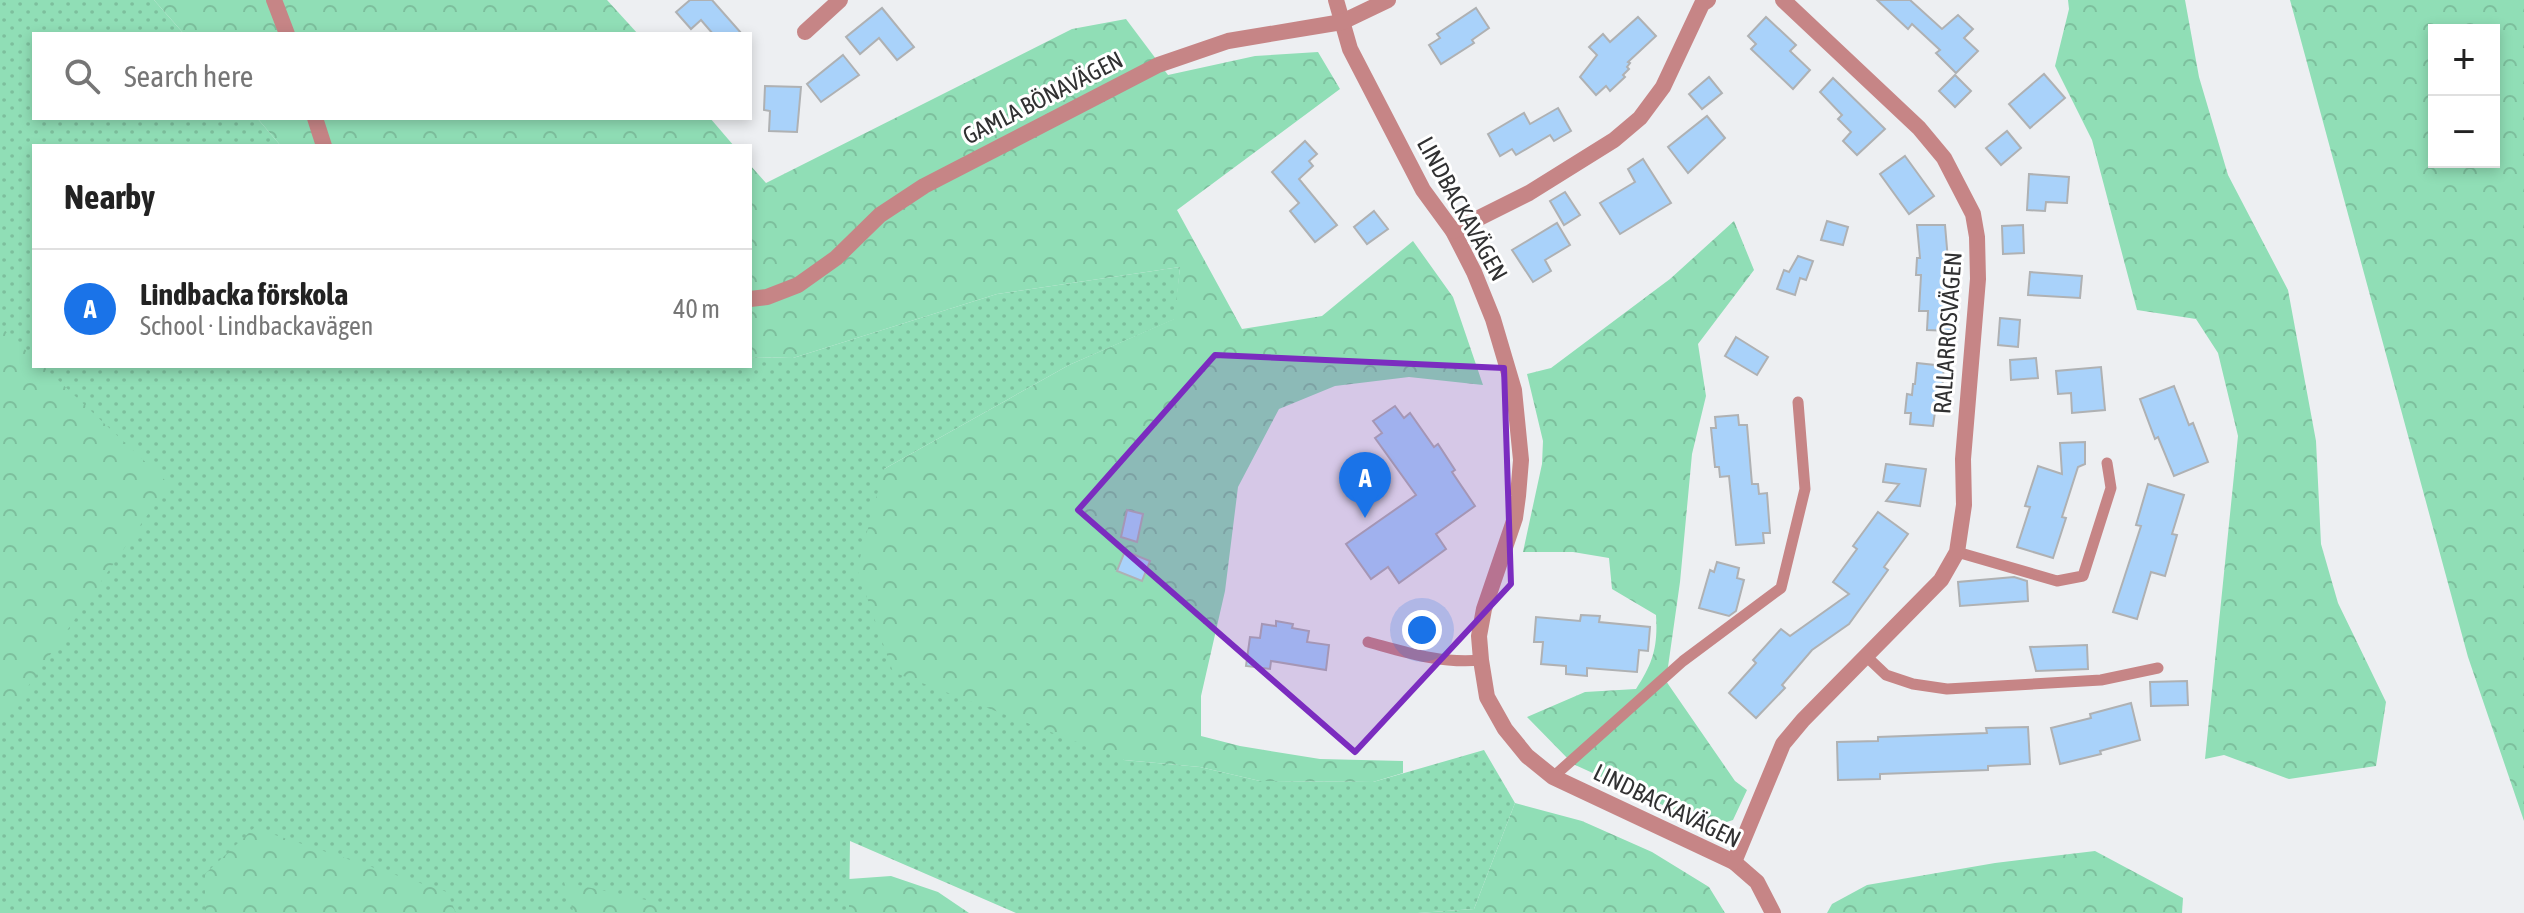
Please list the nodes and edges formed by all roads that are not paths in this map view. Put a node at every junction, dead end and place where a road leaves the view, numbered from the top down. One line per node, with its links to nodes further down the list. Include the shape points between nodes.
1 (274, 0): 8 (street)
2 (840, 0): 9 (street)
3 (1336, 0): 7 (street, LINDBACKAVÄGEN)
4 (1388, 0): 7 (street, GAMLA BÖNAVÄGEN)
5 (1708, 0): 12 (street, via 1663,87 1640,118 1529,193)
6 (1783, 0): 16 (street, RALLARROSVÄGEN, via 1919,128 1944,158 1973,214 1978,279)
7 (1342, 22): 12 (street, LINDBACKAVÄGEN, via 1350,49 1423,190); 13 (street, GAMLA BÖNAVÄGEN, via 1228,41 1158,65 924,186 880,215 836,258 798,285)
8 (286, 32)
9 (805, 32)
10 (316, 120): 11 (street)
11 (323, 144)
12 (1453, 231): 19 (street, LINDBACKAVÄGEN, via 1493,319 1514,390 1521,460 1515,518 1484,609)
13 (752, 299)
14 (1798, 402): 21 (lane, via 1805,489 1781,588 1683,661)
15 (2107, 463): 16 (lane, via 2111,488 2083,576 2057,581)
16 (1957, 552): 18 (street, RALLARROSVÄGEN, via 1941,580)
17 (1368, 642): 19 (lane, via 1431,659)
18 (1867, 657): 20 (lane, via 1886,675 1947,689 2101,680); 22 (street, RALLARROSVÄGEN, via 1783,744)
19 (1481, 660): 21 (street, LINDBACKAVÄGEN, via 1487,697 1505,729)
20 (2158, 668)
21 (1553, 777): 22 (street, LINDBACKAVÄGEN)
22 (1734, 862): 23 (street, LINDBACKAVÄGEN, via 1757,882)
23 (1773, 913)

